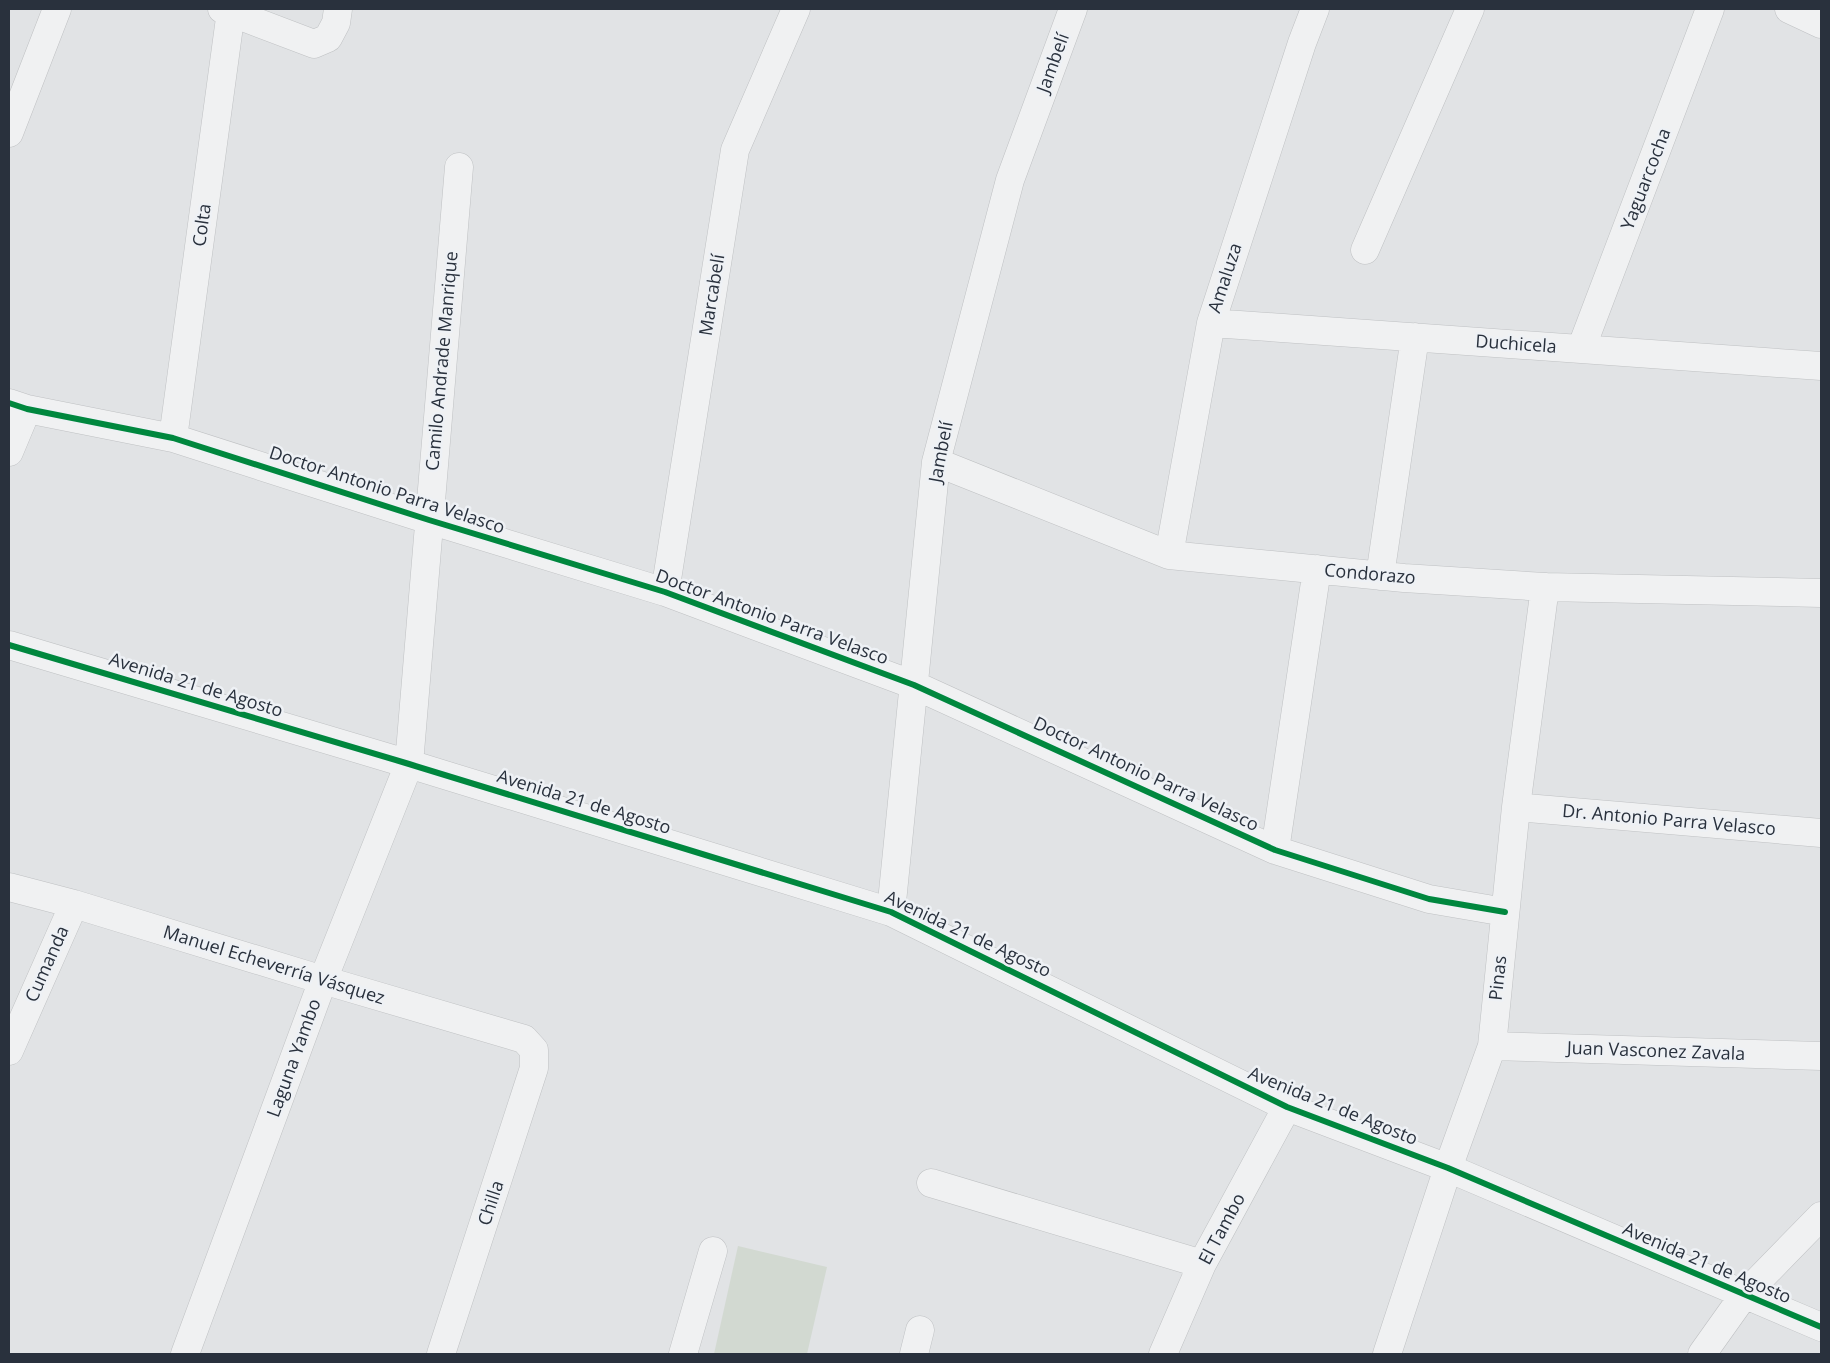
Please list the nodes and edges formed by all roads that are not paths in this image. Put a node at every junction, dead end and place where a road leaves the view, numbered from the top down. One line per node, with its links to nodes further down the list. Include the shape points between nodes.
1 (57, 9): 11 (street)
2 (338, 9): 9 (street, via 336,23 328,38 314,44)
3 (796, 9): 27 (street, Marcabelí, via 735,150)
4 (1073, 9): 21 (street, Jambelí, via 1010,180)
5 (1315, 9): 14 (street, Amaluza)
6 (1470, 9): 13 (street)
7 (1710, 9): 16 (street, Yaguarcocha)
8 (1789, 9): 10 (street)
9 (226, 10): 19 (street, Colta)
10 (1821, 24)
11 (9, 133)
12 (459, 167): 22 (street, Camilo Andrade Manrique)
13 (1365, 250)
14 (1210, 323): 15 (street, Duchicela); 23 (street, Amaluza)
15 (1415, 337): 16 (street, Duchicela); 25 (street)
16 (1581, 349): 17 (street, Duchicela)
17 (1821, 366)
18 (18, 406): 19 (street, Doctor Antonio Parra Velasco); 20 (street)
19 (173, 438): 22 (street, Doctor Antonio Parra Velasco)
20 (9, 452)
21 (936, 462): 23 (street, Condorazo); 30 (street, Jambelí)
22 (429, 520): 27 (street, Doctor Antonio Parra Velasco); 31 (street, Camilo Andrade Manrique)
23 (1169, 555): 24 (street, Condorazo)
24 (1316, 569): 25 (street, Condorazo); 34 (street)
25 (1380, 576): 26 (street, Condorazo)
26 (1545, 588): 28 (street, Condorazo); 32 (street, Pinas)
27 (665, 592): 30 (street, Doctor Antonio Parra Velasco)
28 (1821, 593)
29 (9, 645): 31 (street, Avenida 21 de Agosto)
30 (914, 685): 34 (street, Doctor Antonio Parra Velasco); 37 (street, Jambelí)
31 (409, 764): 37 (street, Avenida 21 de Agosto); 39 (street, Laguna Yambo)
32 (1516, 807): 33 (street, Dr. Antonio Parra Velasco); 38 (street, Pinas)
33 (1821, 833)
34 (1275, 850): 38 (street, Doctor Antonio Parra Velasco, via 1429,899)
35 (9, 887): 36 (street, Manuel Echeverría Vásquez)
36 (74, 904): 39 (street, Manuel Echeverría Vásquez); 42 (street, Cumanda)
37 (891, 912): 44 (street, Avenida 21 de Agosto)
38 (1505, 912): 40 (street, Pinas)
39 (323, 980): 41 (street, Manuel Echeverría Vásquez, via 524,1039); 52 (street, Laguna Yambo)
40 (1492, 1046): 43 (street, Juan Vasconez Zavala); 45 (street, Pinas)
41 (534, 1050): 53 (street, Chilla, via 534,1068)
42 (9, 1052)
43 (1821, 1056)
44 (1287, 1107): 45 (street, Avenida 21 de Agosto); 49 (street, El Tambo)
45 (1448, 1168): 50 (street, Avenida 21 de Agosto); 56 (street, Pinas)
46 (931, 1183): 49 (street)
47 (1821, 1216): 50 (street)
48 (713, 1251): 54 (street)
49 (1202, 1264): 55 (street, El Tambo)
50 (1744, 1295): 51 (street, Avenida 21 de Agosto); 57 (street)
51 (1821, 1328)
52 (184, 1354)
53 (442, 1354)
54 (683, 1354)
55 (1163, 1354)
56 (1387, 1354)
57 (1702, 1354)

